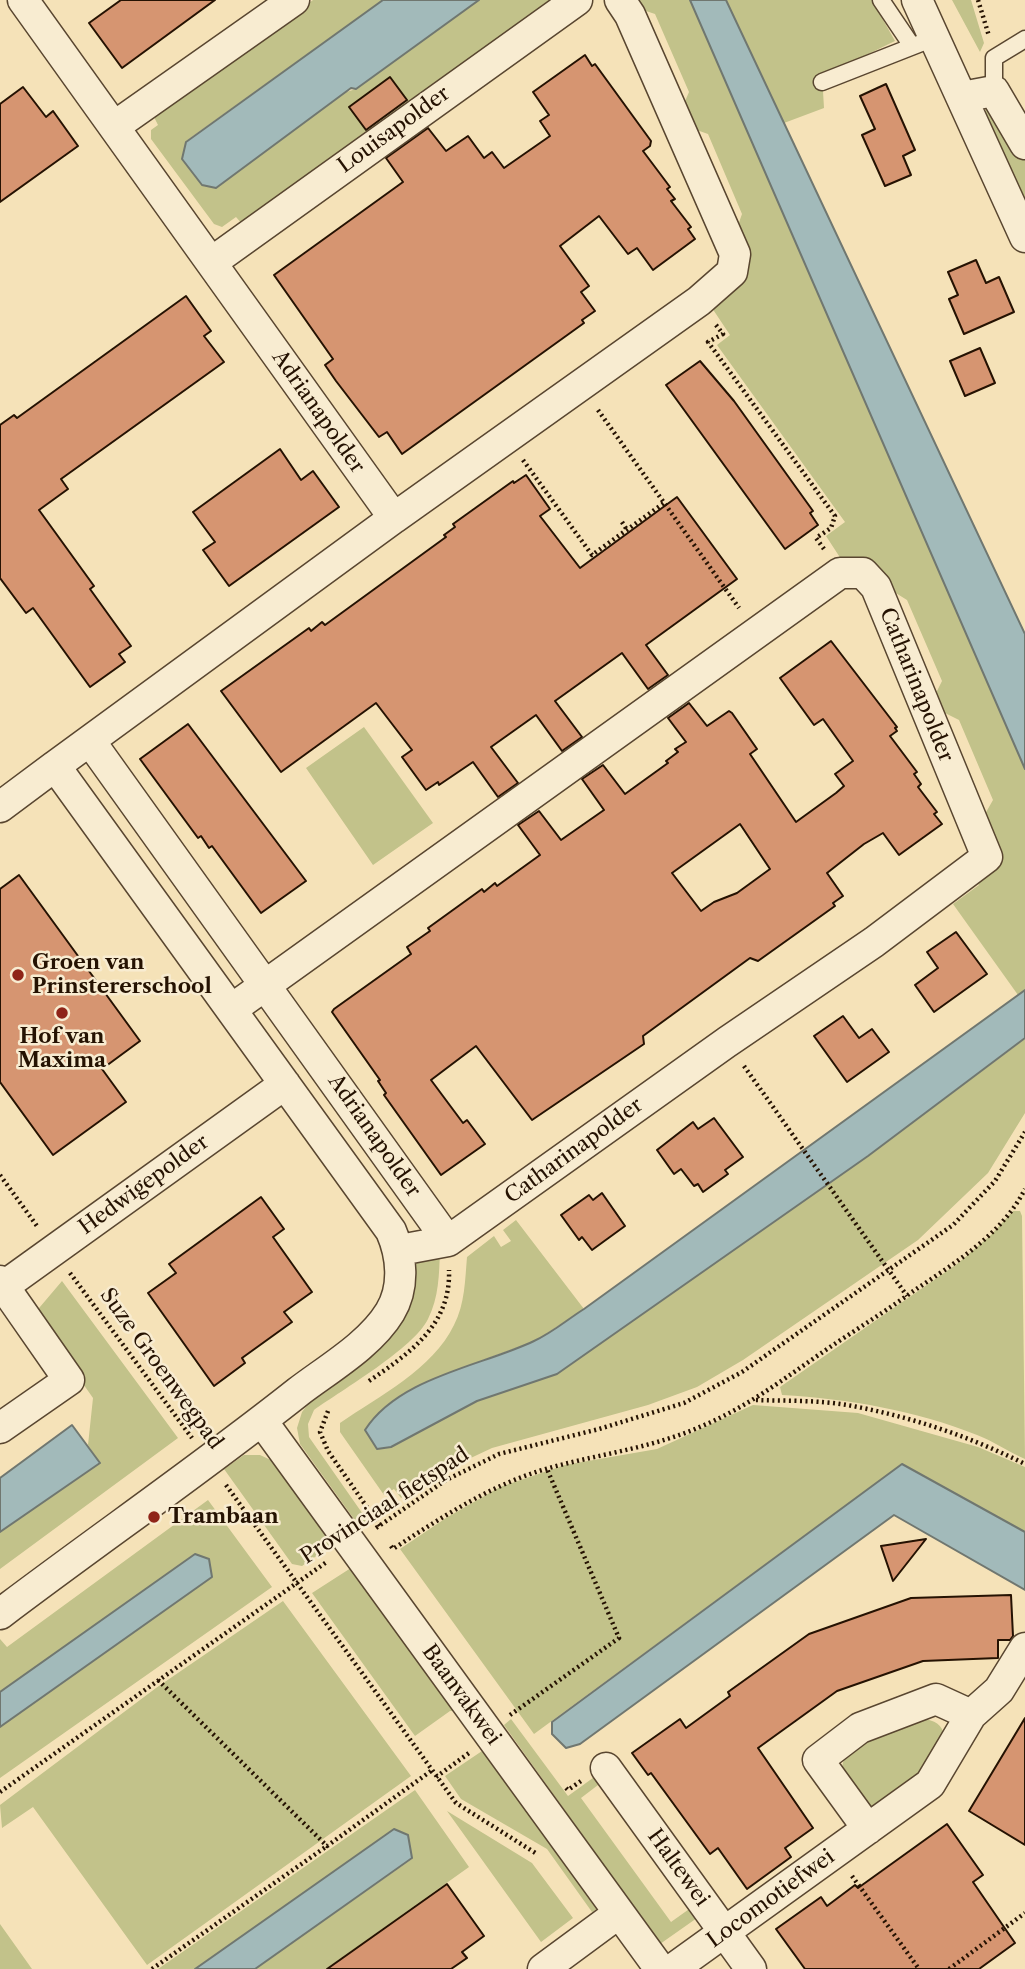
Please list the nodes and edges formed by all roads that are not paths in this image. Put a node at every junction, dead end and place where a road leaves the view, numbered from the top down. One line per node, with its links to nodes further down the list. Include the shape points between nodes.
1 (23, 0): 12 (street, Adrianapolder)
2 (294, 0): 12 (street)
3 (577, 0): 15 (street, Louisapolder)
4 (620, 0): 16 (street, via 735,254 732,272 581,387)
5 (881, 0): 8 (lane)
6 (917, 0): 8 (street)
7 (1025, 39): 10 (lane, via 994,58)
8 (923, 42): 9 (lane); 11 (street)
9 (822, 82)
10 (994, 91): 11 (street); 13 (street)
11 (962, 97): 14 (street)
12 (115, 126): 15 (street, Adrianapolder)
13 (1025, 144)
14 (1025, 237)
15 (212, 262): 16 (street, Adrianapolder)
16 (394, 518): 17 (street)
17 (90, 741): 18 (street); 20 (street, Adrianapolder)
18 (55, 766): 19 (street); 21 (street, Adrianapolder)
19 (0, 807)
20 (267, 984): 21 (street); 23 (street, Adrianapolder); 23 (street, Catharinapolder, via 840,573 863,573 876,587 987,857 874,942)
21 (232, 1009): 22 (street, Adrianapolder)
22 (285, 1084): 24 (street, Adrianapolder); 25 (street, Hedwigepolder)
23 (448, 1241): 24 (street, Catharinapolder)
24 (400, 1250): 26 (street, Adrianapolder, via 400,1286 390,1312 371,1335)
25 (2, 1284): 27 (street, Hedwigepolder, via 69,1380)
26 (262, 1421): 28 (street, Adrianapolder); 33 (street, Baanvakwei, via 351,1545 497,1726)
27 (0, 1428)
28 (0, 1614)
29 (1025, 1648): 30 (street, Locomotiefwei, via 999,1690)
30 (971, 1715): 32 (street, Locomotiefwei, via 930,1784); 32 (street, via 936,1699 860,1728 818,1760)
31 (606, 1768): 34 (street, Haltewei)
32 (868, 1829): 34 (street, Locomotiefwei)
33 (619, 1913): 35 (street); 36 (street, Baanvakwei)
34 (724, 1932): 37 (street, Locomotiefwei); 38 (street, Haltewei)
35 (552, 1966)
36 (660, 1969)
37 (673, 1969)
38 (751, 1969)

